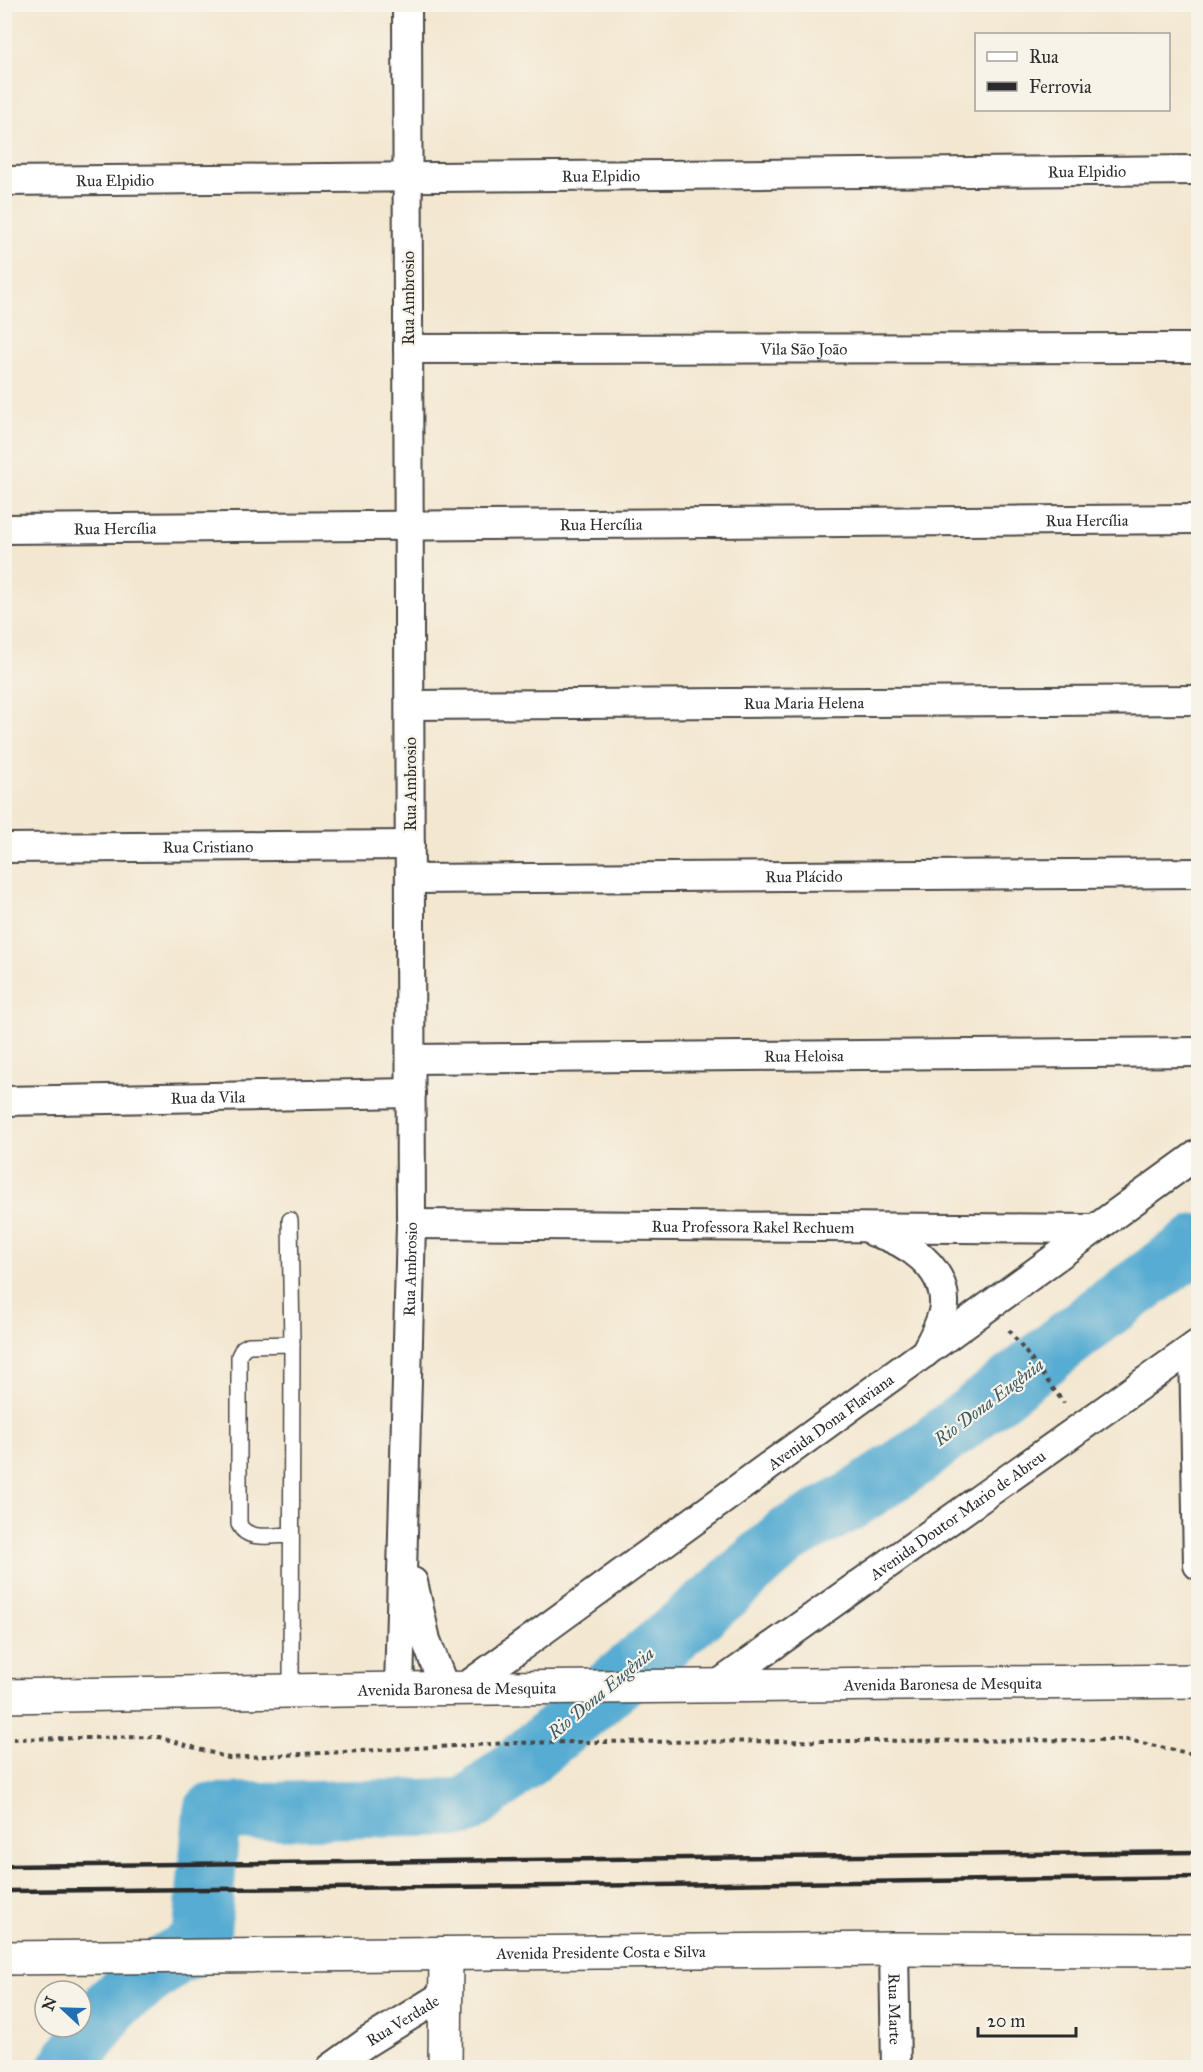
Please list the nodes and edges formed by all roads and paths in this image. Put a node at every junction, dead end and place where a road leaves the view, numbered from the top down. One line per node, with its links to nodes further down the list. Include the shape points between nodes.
1 (407, 4): 3 (street, Rua Ambrosio)
2 (1198, 170): 3 (street, Rua Elpidio)
3 (408, 177): 4 (street, Rua Elpidio); 6 (street, Rua Ambrosio)
4 (4, 181)
5 (1198, 348): 6 (street, Vila São João)
6 (408, 349): 8 (street, Rua Ambrosio)
7 (1198, 519): 8 (street, Rua Hercília)
8 (410, 526): 9 (street, Rua Hercília); 11 (street, Rua Ambrosio)
9 (4, 530)
10 (1198, 700): 11 (street, Rua Maria Helena)
11 (410, 705): 12 (street, Rua Ambrosio)
12 (410, 845): 13 (street, Rua Cristiano); 15 (street, Rua Ambrosio)
13 (4, 848)
14 (1198, 873): 15 (street, Rua Plácido)
15 (410, 879): 17 (street, Rua Ambrosio)
16 (1198, 1052): 17 (street, Rua Heloisa)
17 (411, 1059): 18 (street, Rua Ambrosio)
18 (411, 1094): 19 (street, Rua da Vila); 22 (street, Rua Ambrosio)
19 (4, 1101)
20 (1198, 1154): 24 (street, Avenida Dona Flaviana)
21 (290, 1220): 26 (lane)
22 (411, 1224): 23 (street, Rua Professora Rakel Rechuem); 31 (street, Rua Ambrosio)
23 (845, 1227): 24 (street, Rua Professora Rakel Rechuem); 28 (street, via 877,1232 929,1263 940,1283 944,1305)
24 (1095, 1229): 28 (street, Avenida Dona Flaviana)
25 (1012, 1335): 29 (path)
26 (292, 1344): 30 (lane); 30 (lane, via 249,1345 239,1356 238,1524 250,1536)
27 (1196, 1346): 32 (street); 34 (street, Avenida Doutor Mario de Abreu)
28 (924, 1354): 35 (street, Avenida Dona Flaviana)
29 (1059, 1396)
30 (291, 1535): 37 (lane)
31 (404, 1563): 35 (street, Rua Ambrosio, via 417,1592 426,1640); 36 (street, Rua Ambrosio)
32 (1198, 1565)
33 (1198, 1681): 34 (main road, Avenida Baronesa de Mesquita)
34 (716, 1686): 35 (main road, Avenida Baronesa de Mesquita)
35 (455, 1688): 36 (main road, Avenida Baronesa de Mesquita)
36 (399, 1689): 37 (main road, Avenida Baronesa de Mesquita)
37 (291, 1691): 38 (main road, Avenida Baronesa de Mesquita)
38 (4, 1696)
39 (4, 1739): 40 (path, via 159,1737 229,1758 577,1742 1128,1740)
40 (1198, 1753)
41 (894, 1949): 42 (main road, Avenida Presidente Costa e Silva); 43 (main road, Avenida Presidente Costa e Silva); 48 (street, Rua Marte)
42 (1198, 1950)
43 (446, 1954): 44 (main road, Avenida Presidente Costa e Silva); 45 (main road)
44 (4, 1958)
45 (445, 1994): 46 (street, Rua Verdade); 47 (main road)
46 (331, 2067)
47 (445, 2067)
48 (896, 2067)

